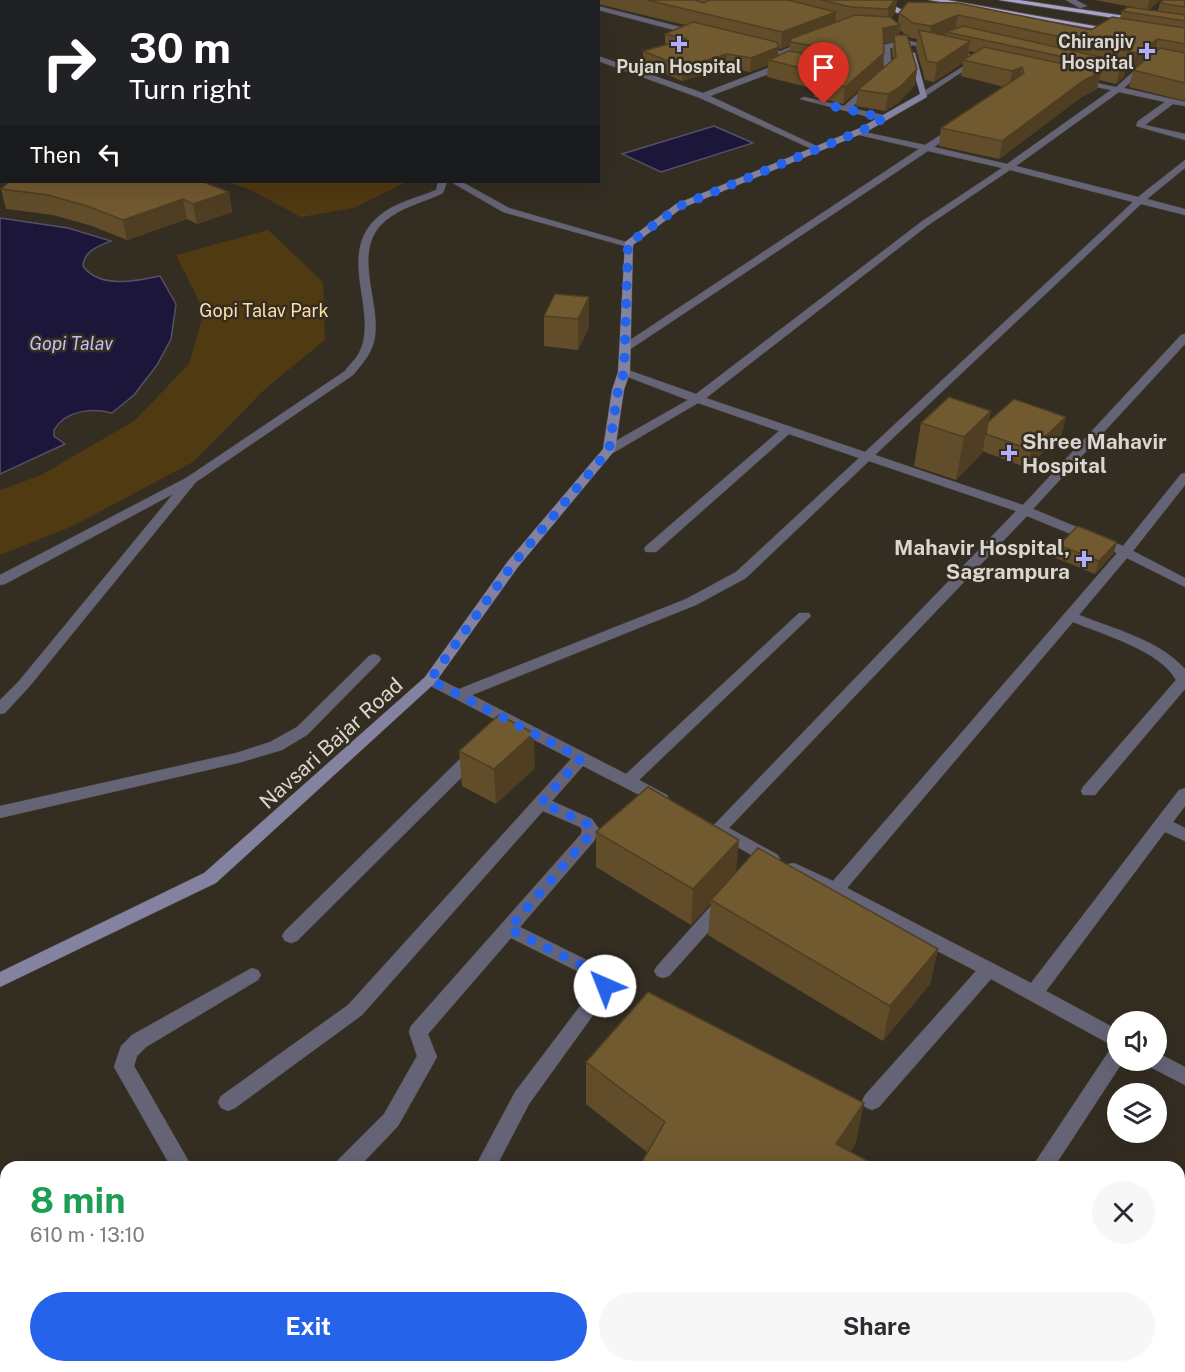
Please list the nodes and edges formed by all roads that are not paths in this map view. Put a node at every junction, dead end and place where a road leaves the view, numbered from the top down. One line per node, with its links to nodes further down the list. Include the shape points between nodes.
1 (878, 0): 14 (highway)
2 (912, 0): 14 (main road)
3 (933, 0): 12 (highway)
4 (973, 0): 17 (highway)
5 (1003, 0): 15 (highway)
6 (1044, 0): 8 (highway)
7 (1070, 0): 8 (street)
8 (1083, 6): 13 (highway)
9 (600, 9): 18 (street)
10 (933, 14): 14 (highway)
11 (961, 14): 12 (highway)
12 (1038, 18): 16 (highway)
13 (1185, 21)
14 (898, 22): 21 (main road)
15 (1185, 27)
16 (1128, 32)
17 (1185, 33)
18 (708, 36)
19 (820, 38): 24 (street)
20 (947, 39): 23 (street)
21 (909, 44): 23 (street); 32 (main road); 37 (street, via 886,47 888,71)
22 (750, 46): 24 (street)
23 (930, 47): 25 (street)
24 (783, 58): 29 (street); 33 (street, via 779,67)
25 (980, 58): 28 (street); 32 (street)
26 (600, 59): 33 (street)
27 (1154, 59): 31 (street, via 1130,74)
28 (1001, 63)
29 (794, 64)
30 (1065, 78): 31 (street)
31 (1117, 90): 35 (street); 45 (street)
32 (924, 95): 38 (main road)
33 (703, 96): 42 (street)
34 (804, 99): 37 (street)
35 (1172, 101): 36 (street); 41 (street, via 1140,126)
36 (1185, 104)
37 (845, 109): 38 (street)
38 (884, 118): 40 (main road)
39 (962, 124): 43 (street)
40 (858, 132): 42 (main road); 43 (street)
41 (1185, 137)
42 (819, 149): 50 (main road, via 680,206)
43 (925, 149): 45 (street); 52 (street)
44 (1185, 163): 48 (street)
45 (1009, 166): 48 (street); 54 (street, via 924,224)
46 (442, 183): 59 (street, via 440,191 379,219 365,243 370,334 365,353 357,363 335,383)
47 (458, 183): 50 (street, via 506,210)
48 (1140, 200): 49 (street); 57 (street)
49 (1185, 212)
50 (628, 244): 52 (main road)
51 (1185, 337): 60 (street)
52 (625, 348): 53 (main road)
53 (624, 372): 54 (street); 56 (main road)
54 (697, 399): 55 (street); 56 (street)
55 (787, 430): 57 (street); 61 (street)
56 (609, 450): 68 (main road, Navsari Bajar Road, via 513,564)
57 (865, 457): 60 (street); 69 (street, via 726,585)
58 (1185, 477): 62 (street)
59 (192, 479): 63 (street); 70 (street)
60 (1025, 510): 62 (street); 81 (street)
61 (651, 549)
62 (1125, 552): 64 (street); 66 (street)
63 (0, 581)
64 (1185, 583)
65 (804, 616): 73 (street)
66 (1070, 616): 74 (street, via 1158,654 1176,667 1184,681); 83 (street)
67 (374, 659): 78 (street, via 302,731 276,746)
68 (430, 680): 69 (street); 90 (main road, Navsari Bajar Road, via 210,878)
69 (458, 694): 72 (street, via 505,725)
70 (0, 709)
71 (484, 746): 86 (street)
72 (581, 758): 73 (street); 76 (street)
73 (627, 782): 77 (street)
74 (1089, 791)
75 (1185, 794): 80 (street)
76 (541, 803): 85 (street, via 586,823 591,829); 97 (street, via 355,1010)
77 (678, 808)
78 (0, 812)
79 (698, 819): 81 (street)
80 (1162, 824): 82 (street); 91 (street)
81 (718, 829): 83 (street, via 762,860)
82 (1185, 835)
83 (834, 890): 87 (street)
84 (734, 891): 88 (street)
85 (509, 929): 99 (street, via 418,1032 427,1057 391,1120); 100 (street, via 603,976 605,986 522,1098)
86 (291, 936)
87 (988, 969): 91 (street); 96 (street)
88 (663, 971)
89 (252, 975): 98 (street, via 139,1041 128,1052 124,1067)
90 (0, 980)
91 (1034, 993): 92 (street)
92 (1107, 1034)
93 (1167, 1067): 95 (street)
94 (1107, 1070): 101 (street)
95 (1185, 1077)
96 (872, 1101)
97 (228, 1102)
98 (179, 1161)
99 (351, 1161)
100 (488, 1161)
101 (1046, 1161)

